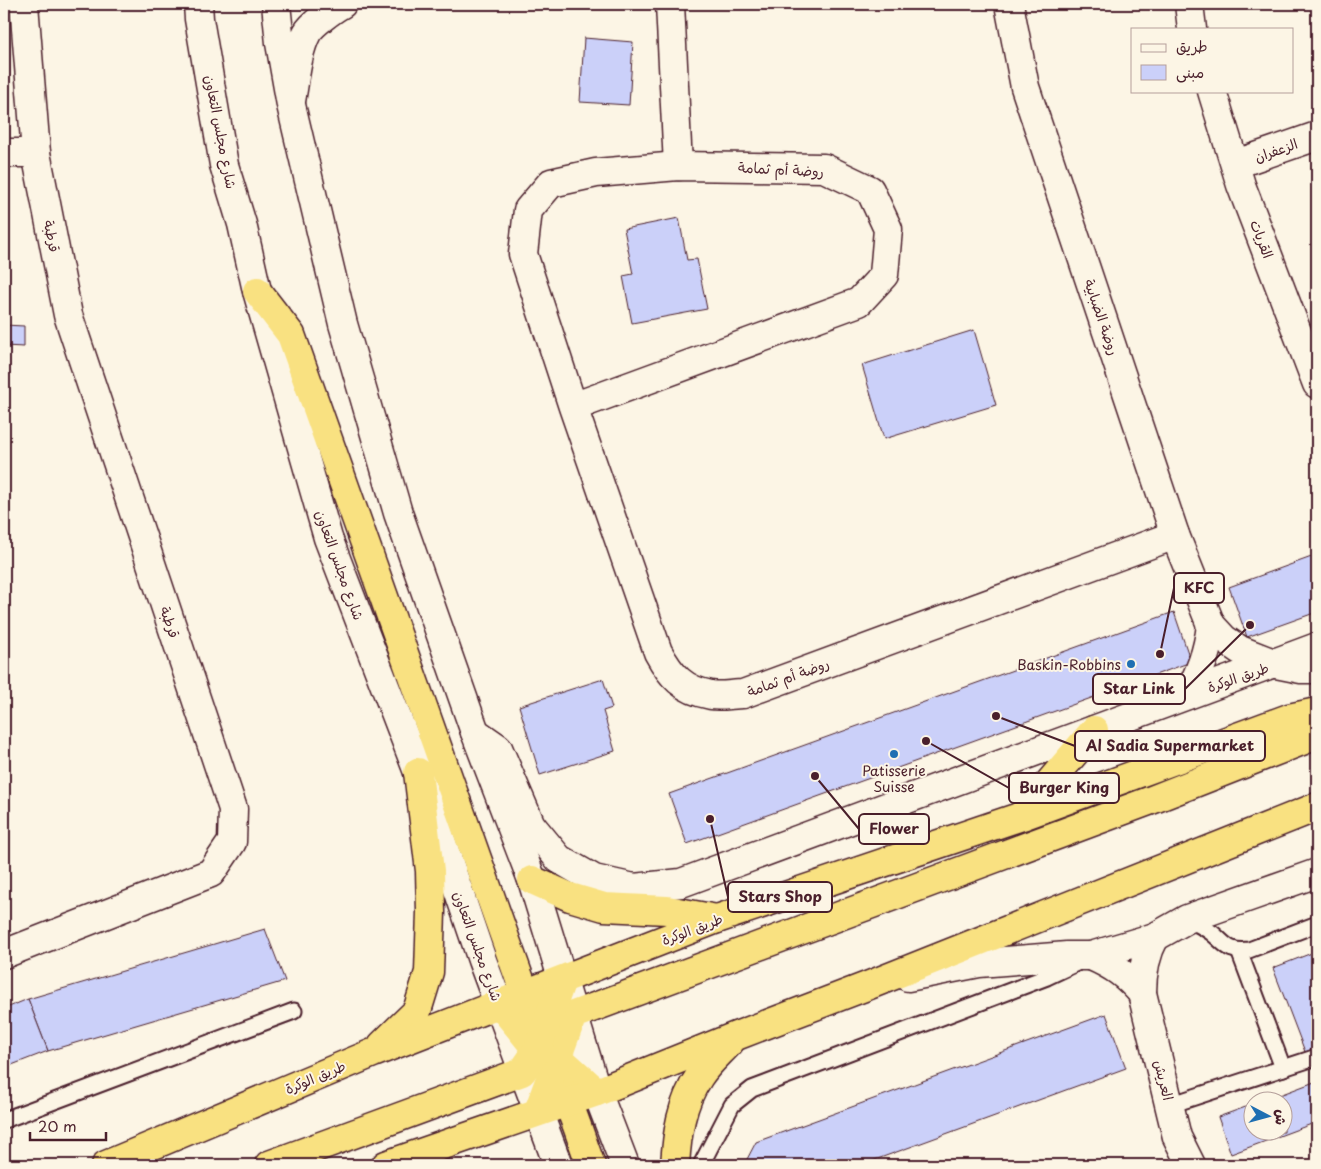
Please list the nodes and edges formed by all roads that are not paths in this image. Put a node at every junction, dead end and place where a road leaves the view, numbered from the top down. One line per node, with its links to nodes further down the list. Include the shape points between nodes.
1 (24, 4): 12 (street, قرطبة)
2 (276, 4): 10 (street)
3 (342, 4): 10 (street, via 307,32 298,60)
4 (670, 4): 15 (street)
5 (1009, 4): 19 (street, روضة الضبابية, via 1025,87)
6 (1190, 4): 8 (street)
7 (194, 9): 16 (street, شارع مجلس التعاون, via 224,165)
8 (1192, 28)
9 (1212, 92): 14 (street, القريات)
10 (291, 105): 27 (street, via 343,324 398,513)
11 (1317, 136): 14 (street, الزعفران)
12 (36, 153): 13 (street); 39 (street, قرطبة, via 68,315 233,809 232,842 211,873)
13 (4, 154)
14 (1236, 164): 17 (street, القريات)
15 (678, 166): 18 (street, روضة أم ثمامة, via 596,173 551,184 528,210 523,254); 18 (street, روضة أم ثمامة, via 824,168 870,190 888,229 884,274 859,302)
16 (258, 290): 29 (street, شارع مجلس التعاون, via 328,538); 44 (highway, via 291,335)
17 (1317, 384)
18 (573, 407): 19 (street, روضة أم ثمامة, via 658,652 669,672 688,688 713,696 743,694)
19 (1175, 535): 20 (street, روضة الضبابية)
20 (1211, 625): 22 (street, روضة الضبابية, via 1240,650); 24 (street, via 1204,662)
21 (1317, 647): 22 (street, طريق الوكرة)
22 (1276, 664): 23 (street, طريق الوكرة); 24 (street, طريق الوكرة)
23 (1317, 670)
24 (1187, 695): 26 (street, طريق الوكرة)
25 (1317, 712): 31 (highway, طريق الوكرة, via 1289,718)
26 (1094, 730): 27 (street, طريق الوكرة, via 681,883 634,888 594,879 559,859 531,825 498,748); 31 (highway)
27 (475, 732): 33 (street)
28 (1317, 735): 47 (highway, via 1149,801)
29 (418, 772): 45 (street, شارع مجلس التعاون); 49 (highway, via 430,871 429,972 417,1011)
30 (1317, 807): 42 (highway)
31 (1022, 816): 34 (highway, طريق الوكرة)
32 (1317, 873): 35 (street)
33 (532, 880): 34 (highway, via 570,897 604,907 667,910); 41 (street)
34 (717, 919): 41 (highway, طريق الوكرة)
35 (1188, 919): 37 (street); 38 (lane, via 1212,933 1230,949)
36 (1317, 924): 38 (lane)
37 (1155, 937): 40 (street); 43 (street, العريش, via 1144,963)
38 (1239, 951): 52 (lane)
39 (4, 954)
40 (1091, 956): 42 (street, via 979,964); 43 (street, العريش, via 1111,964); 66 (lane, via 1046,977 752,1089 732,1105)
41 (562, 980): 44 (highway, طريق الوكرة); 47 (street); 50 (highway)
42 (867, 986): 48 (highway)
43 (1142, 993): 56 (street, العريش)
44 (525, 994): 45 (highway, طريق الوكرة); 50 (highway)
45 (499, 1004): 49 (highway, طريق الوكرة); 50 (highway); 53 (street, شارع مجلس التعاون)
46 (294, 1011): 58 (lane)
47 (573, 1015): 50 (highway); 54 (street)
48 (736, 1036): 54 (highway); 65 (highway, via 699,1076 684,1103)
49 (373, 1053): 59 (highway, طريق الوكرة)
50 (547, 1054): 53 (highway); 54 (highway); 55 (highway); 57 (highway)
51 (1317, 1057): 52 (lane)
52 (1283, 1068): 56 (lane)
53 (522, 1072): 57 (street, شارع مجلس التعاون); 60 (highway)
54 (597, 1092): 55 (highway); 64 (street)
55 (568, 1102): 57 (highway); 63 (highway)
56 (1170, 1105): 67 (street, العريش, via 1177,1137)
57 (538, 1111): 61 (highway); 62 (street, شارع مجلس التعاون)
58 (4, 1120)
59 (106, 1165)
60 (268, 1165)
61 (386, 1165)
62 (558, 1165)
63 (591, 1165)
64 (625, 1165)
65 (675, 1165)
66 (701, 1165)
67 (1191, 1165)

